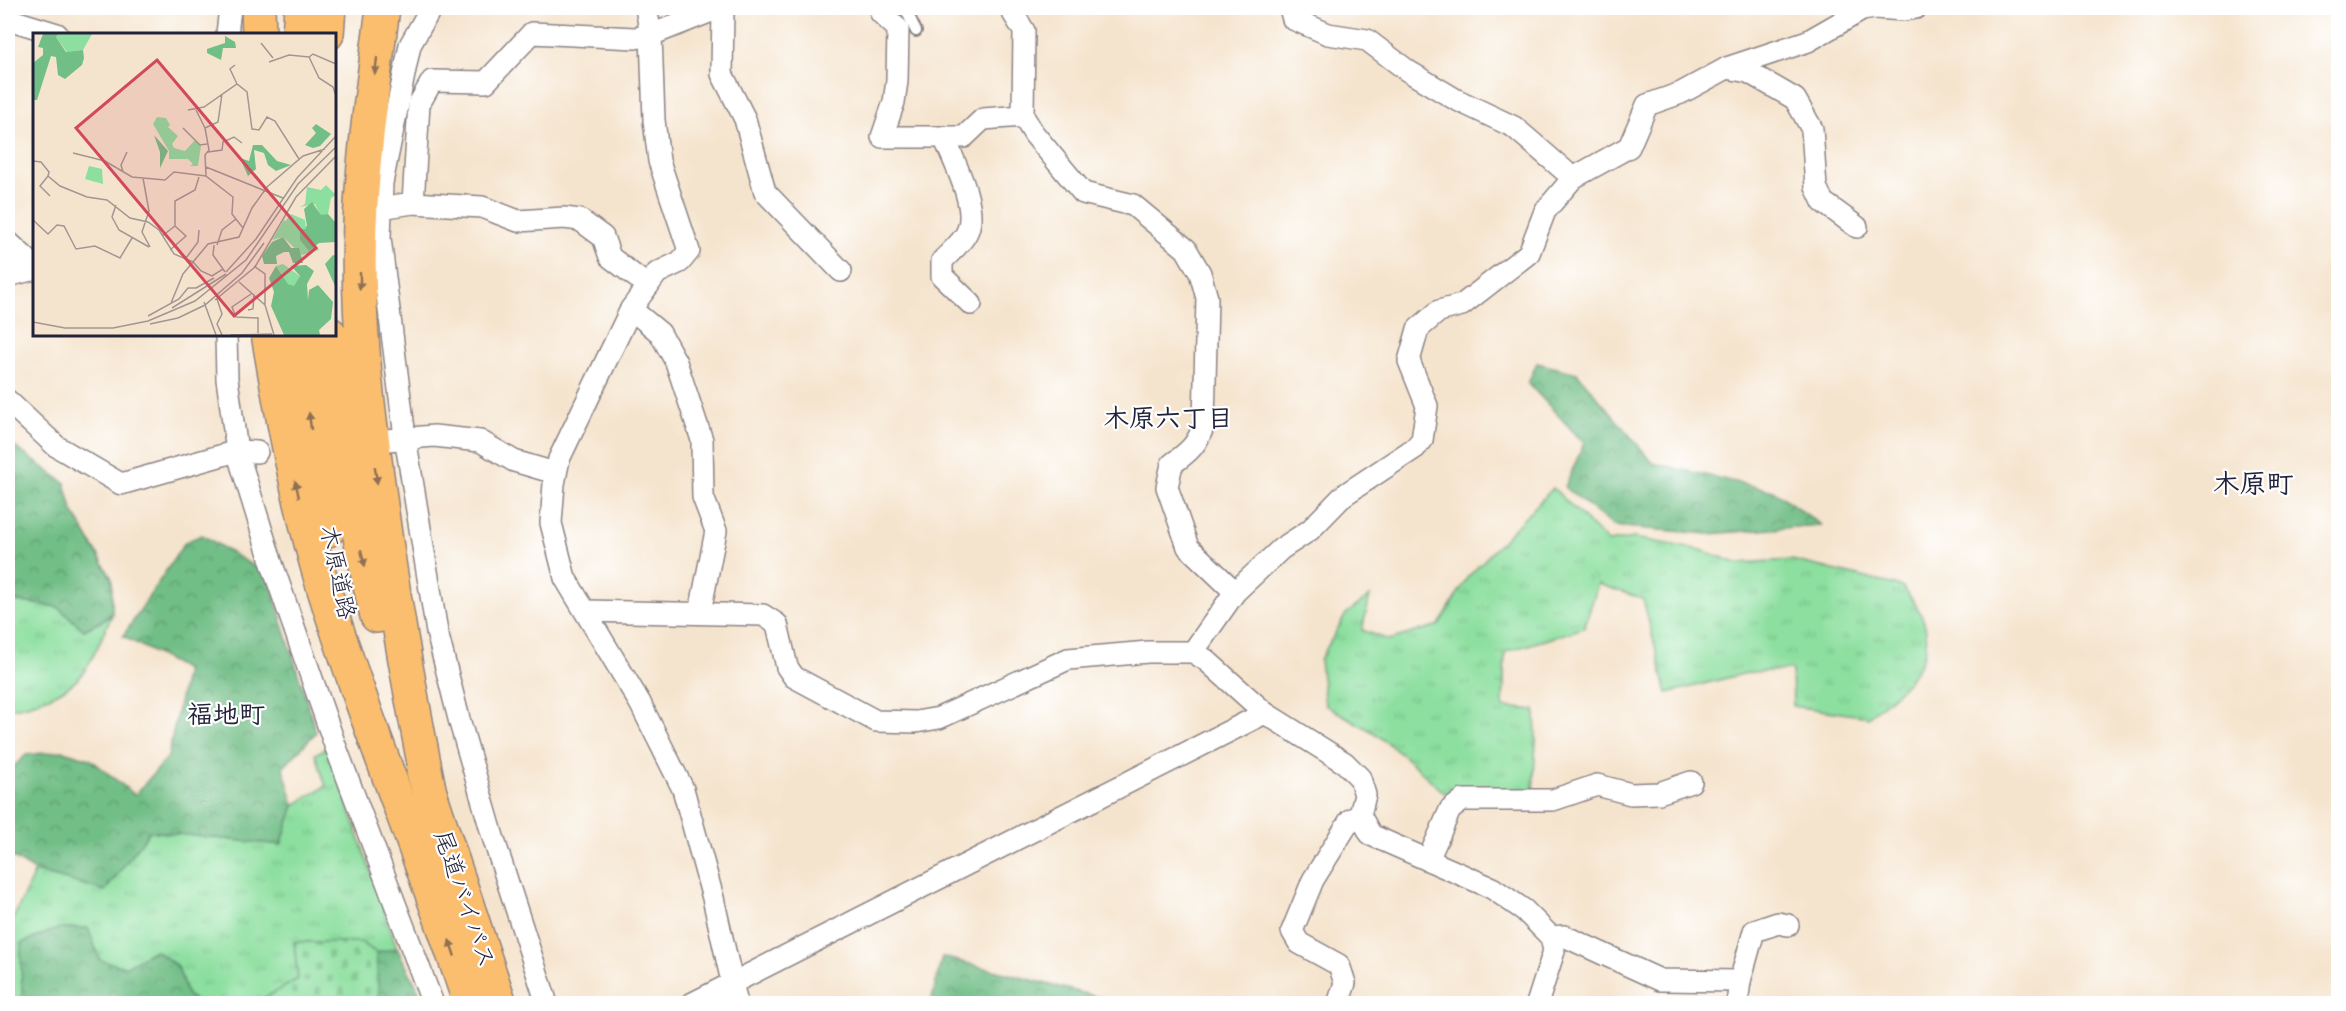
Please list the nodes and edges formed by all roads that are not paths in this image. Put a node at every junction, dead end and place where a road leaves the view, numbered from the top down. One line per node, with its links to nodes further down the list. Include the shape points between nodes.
1 (230, 8): 17 (street)
2 (258, 8): 18 (highway)
3 (301, 8): 19 (highway)
4 (329, 8): 20 (highway)
5 (383, 8): 51 (highway, one-way to 51, via 360,223 360,305 365,381 405,670)
6 (430, 8): 27 (street, via 410,45)
7 (646, 8): 21 (street)
8 (721, 8): 21 (street); 32 (street, via 722,74 745,119 765,192)
9 (880, 8): 24 (street, via 898,29 894,102 882,137)
10 (904, 8): 15 (lane)
11 (1013, 8): 23 (street, via 1024,31)
12 (1290, 8): 25 (street, via 1293,19 1328,34 1367,40 1455,99 1514,127)
13 (1916, 8): 22 (street, via 1862,10 1808,40)
14 (8, 19): 16 (street)
15 (916, 31)
16 (54, 33)
17 (227, 33)
18 (258, 33)
19 (299, 33)
20 (327, 33)
21 (651, 35): 26 (street, via 635,38 532,33 486,82 432,81 419,104); 34 (street, via 659,161 689,251 680,262 657,273)
22 (1727, 68): 25 (street, via 1681,93 1647,105 1629,147); 28 (street, via 1748,72 1795,99 1812,129 1816,187 1823,202)
23 (1023, 116): 24 (street, via 983,119 964,137); 45 (street, via 1083,193 1133,205 1186,249 1200,273 1207,298 1204,423 1200,438 1172,464 1167,487 1188,547)
24 (944, 136): 35 (street, via 968,198 970,218 967,233 942,261 942,276)
25 (1573, 178): 45 (street, via 1545,211 1529,253 1462,305 1439,311 1418,329 1409,361 1427,406 1422,440 1344,495 1310,530 1281,549)
26 (413, 203): 27 (street); 34 (street, via 482,207 518,221 580,220 603,237 610,257)
27 (380, 208): 42 (street)
28 (1857, 227)
29 (8, 242): 30 (street)
30 (33, 268)
31 (33, 270): 33 (street)
32 (841, 271)
33 (8, 276)
34 (648, 286): 36 (street)
35 (971, 304)
36 (631, 309): 44 (street); 47 (street, via 660,333 676,362 702,440 703,497 716,531)
37 (226, 336): 43 (street, via 227,379)
38 (268, 336): 51 (highway, one-way to 38, via 356,686 322,582 297,486)
39 (301, 336): 51 (highway, 木原道路, one-way to 39, via 360,671 331,550 310,426)
40 (330, 336): 51 (highway, 木原道路, one-way to 51, via 360,544)
41 (8, 401): 43 (street, via 56,446 121,484)
42 (396, 439): 44 (street, via 434,436 480,441 514,460); 61 (street, via 459,719 492,837)
43 (247, 452): 58 (street, via 272,564 335,745)
44 (555, 473): 46 (street, via 551,523 565,578)
45 (1235, 592): 48 (street)
46 (586, 611): 47 (street); 57 (street, via 684,789)
47 (700, 612): 48 (street, via 763,615 777,624 787,667 794,676 876,721 939,718 1068,658)
48 (1193, 652): 49 (street)
49 (1265, 714): 52 (street, via 1346,763 1360,778 1365,795); 57 (street)
50 (1691, 782): 53 (street, via 1659,793 1631,794 1597,785 1553,800 1463,800 1450,810)
51 (415, 799): 59 (highway, 尾道バイパス, one-way to 51); 60 (highway, 尾道バイパス)
52 (1360, 815): 53 (street, via 1371,835); 63 (street, via 1350,820 1313,880 1292,932 1299,943 1339,965 1345,983)
53 (1428, 860): 55 (street, via 1492,888 1524,910)
54 (1788, 925): 56 (street, via 1778,923 1754,931)
55 (1551, 937): 56 (street, via 1564,936 1660,980); 64 (street, via 1554,951)
56 (1740, 981): 65 (street)
57 (734, 994): 62 (street)
58 (433, 1004)
59 (471, 1004)
60 (500, 1004)
61 (547, 1004)
62 (691, 1004)
63 (1338, 1004)
64 (1537, 1004)
65 (1737, 1004)

